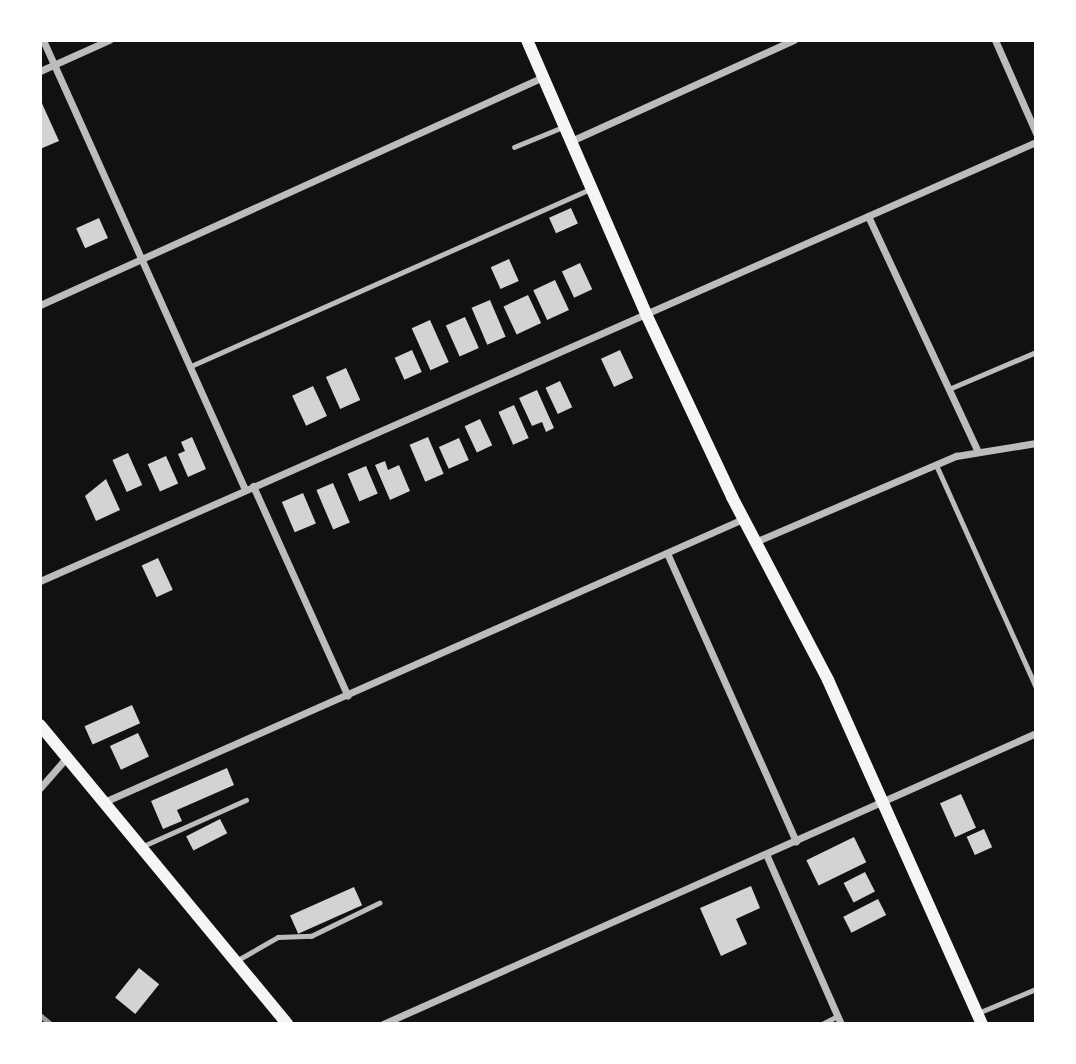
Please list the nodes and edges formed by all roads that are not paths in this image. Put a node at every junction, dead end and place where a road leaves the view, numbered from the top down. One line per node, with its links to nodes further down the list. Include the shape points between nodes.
1 (43, 40): 6 (street)
2 (109, 40): 6 (street)
3 (527, 40): 8 (main road)
4 (794, 40): 11 (street)
5 (995, 40): 10 (street)
6 (54, 65): 7 (street); 16 (street)
7 (40, 71)
8 (544, 78): 9 (main road); 16 (street)
9 (564, 126): 11 (main road); 13 (lane)
10 (1036, 134)
11 (571, 142): 14 (main road)
12 (1036, 142): 15 (street)
13 (514, 147)
14 (592, 189): 18 (main road); 20 (lane)
15 (868, 216): 18 (street); 21 (street)
16 (141, 259): 17 (street); 20 (street)
17 (40, 304)
18 (646, 314): 26 (street); 27 (main road)
19 (1036, 352): 21 (lane)
20 (190, 366): 26 (street)
21 (948, 389): 23 (street)
22 (1034, 443): 23 (street); 24 (street)
23 (977, 450): 25 (street)
24 (1036, 452)
25 (936, 464): 28 (street); 31 (lane)
26 (249, 487): 30 (street); 32 (street)
27 (743, 519): 28 (main road); 29 (street)
28 (754, 542): 38 (main road)
29 (667, 553): 32 (street); 40 (street)
30 (40, 581)
31 (1036, 687)
32 (348, 696): 39 (street)
33 (40, 725): 35 (main road)
34 (1036, 733): 38 (street)
35 (67, 757): 36 (street); 39 (main road)
36 (40, 788)
37 (246, 800): 41 (lane)
38 (883, 801): 40 (street); 46 (main road)
39 (104, 802): 41 (main road)
40 (796, 841): 42 (street)
41 (141, 847): 44 (main road)
42 (766, 854): 47 (street); 49 (street)
43 (379, 903): 44 (lane, via 311,936 278,937)
44 (235, 961): 48 (main road)
45 (1036, 989): 46 (lane)
46 (979, 1019)
47 (839, 1020): 52 (lane)
48 (288, 1024)
49 (383, 1024)
50 (614, 1024): 51 (lane)
51 (625, 1024)
52 (822, 1024)

